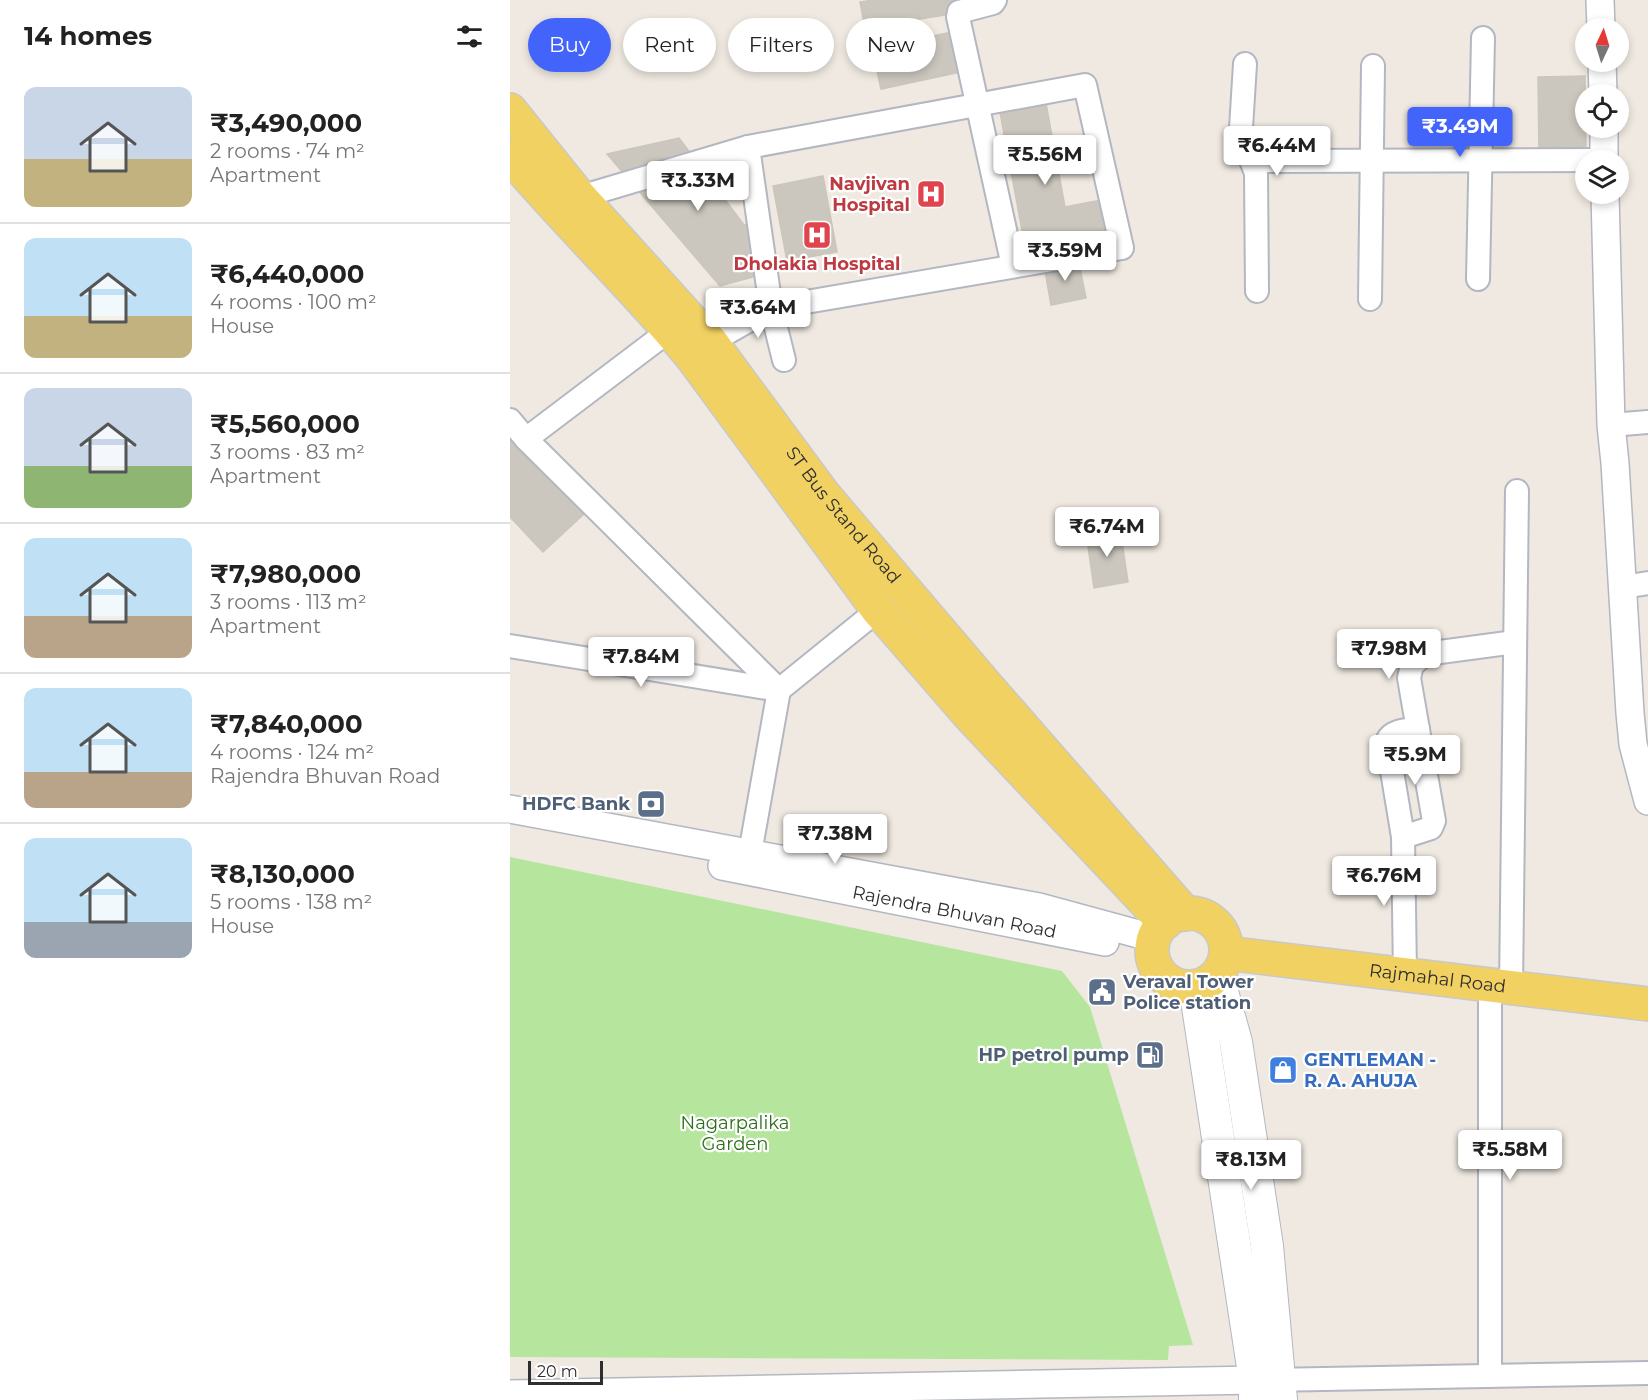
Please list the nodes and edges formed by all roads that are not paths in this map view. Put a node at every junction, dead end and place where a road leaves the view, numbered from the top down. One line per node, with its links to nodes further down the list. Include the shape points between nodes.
1 (995, 0): 7 (street, via 959,12 958,17)
2 (1600, 0): 3 (street)
3 (1601, 18)
4 (1483, 38): 11 (street)
5 (1245, 64): 13 (street, via 1241,128)
6 (1373, 66): 14 (street)
7 (978, 106): 9 (street); 17 (street); 17 (street, via 1086,85 1122,248)
8 (510, 110): 15 (main road, ST Bus Stand Road)
9 (748, 147): 15 (street); 21 (street)
10 (510, 156): 15 (main road, ST Bus Stand Road)
11 (1480, 160): 12 (street); 14 (street); 18 (street)
12 (1575, 160)
13 (1253, 161): 14 (street); 19 (street, via 1258,191)
14 (1371, 161): 20 (street)
15 (566, 201): 22 (main road, ST Bus Stand Road); 23 (main road, ST Bus Stand Road)
16 (1605, 204): 27 (street)
17 (1012, 266): 21 (street)
18 (1478, 279)
19 (1257, 291)
20 (1370, 298)
21 (771, 308): 23 (street); 24 (street)
22 (670, 330): 23 (main road, ST Bus Stand Road); 28 (street)
23 (702, 349): 31 (main road, ST Bus Stand Road); 42 (main road, ST Bus Stand Road, via 985,684)
24 (784, 360)
25 (510, 420): 28 (street)
26 (1648, 422): 27 (street)
27 (1611, 425): 30 (street)
28 (526, 440): 34 (street)
29 (1517, 491): 32 (street)
30 (1635, 585): 36 (street, via 1633,744)
31 (878, 610): 34 (street); 42 (main road, ST Bus Stand Road)
32 (1515, 642): 35 (street, via 1425,654 1412,665 1409,678); 45 (street)
33 (510, 646): 34 (street)
34 (778, 690): 41 (street)
35 (1418, 729): 40 (street, via 1434,821 1431,828); 40 (street, via 1398,732 1387,741)
36 (1648, 801)
37 (510, 809): 39 (street)
38 (510, 828): 39 (street, Rajendra Bhuvan Road)
39 (564, 828): 41 (street, Rajendra Bhuvan Road)
40 (1403, 837): 44 (street)
41 (748, 861): 42 (street, Rajendra Bhuvan Road)
42 (1164, 932): 43 (main road, via 1154,963 1160,974 1182,987); 43 (main road, via 1203,916 1213,922 1225,942)
43 (1213, 972): 44 (main road, Rajmahal Road); 49 (main road, via 1236,1042 1267,1246)
44 (1405, 975): 45 (main road, Rajmahal Road)
45 (1500, 987): 46 (main road, Rajmahal Road); 48 (street)
46 (1648, 1004)
47 (1648, 1373): 48 (street)
48 (1490, 1376): 49 (street)
49 (1268, 1390): 50 (street)
50 (994, 1393): 52 (street)
51 (510, 1394): 54 (street)
52 (849, 1394): 53 (street)
53 (733, 1395): 54 (street)
54 (613, 1396)

